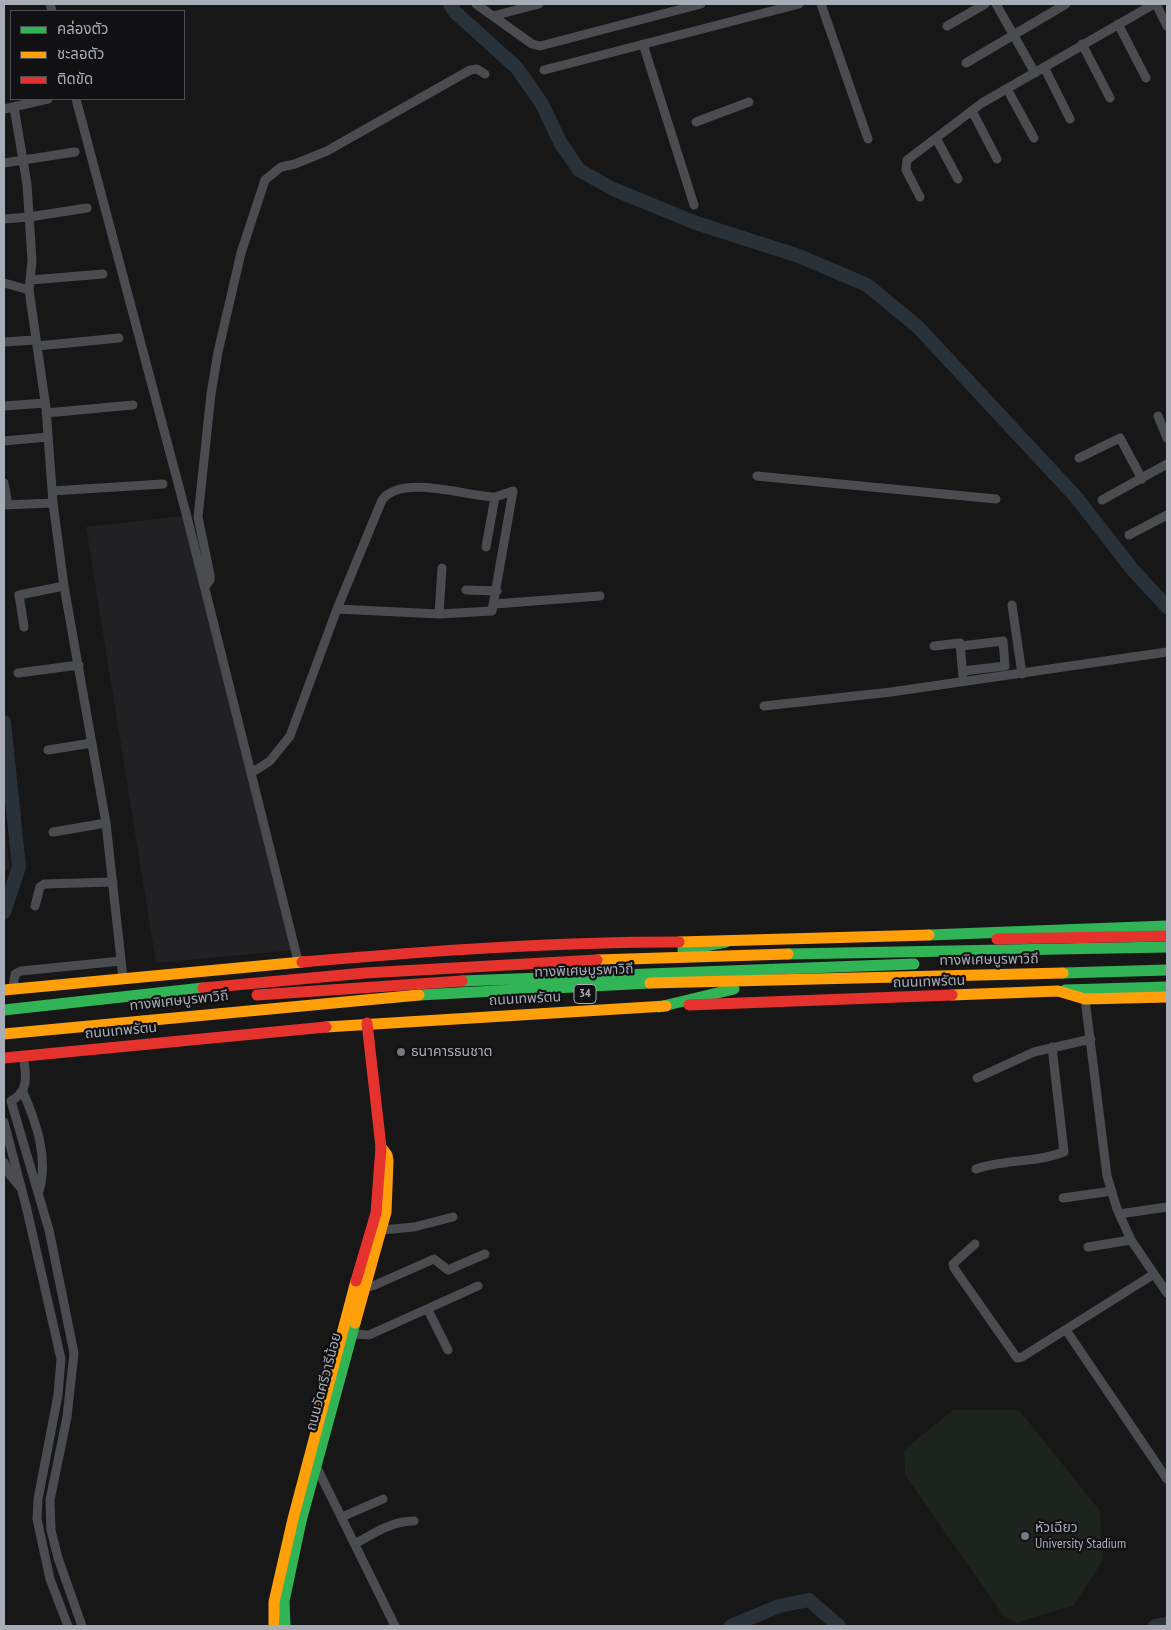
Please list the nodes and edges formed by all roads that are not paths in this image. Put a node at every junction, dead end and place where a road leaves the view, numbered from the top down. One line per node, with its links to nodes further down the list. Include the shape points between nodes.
1 (476, 4): 10 (street)
2 (538, 4): 10 (street)
3 (701, 4): 10 (street, via 540,46 532,44)
4 (799, 4): 15 (street)
5 (821, 4): 35 (street)
6 (985, 4): 12 (street)
7 (996, 4): 14 (street)
8 (1066, 4): 14 (street)
9 (1155, 4): 11 (street); 13 (street)
10 (493, 16)
11 (1118, 24): 16 (street); 22 (street)
12 (947, 26)
13 (1167, 26)
14 (1014, 35): 17 (street); 20 (street)
15 (643, 44): 19 (street); 42 (street)
16 (1082, 44): 18 (street); 24 (street)
17 (966, 63)
18 (1044, 67): 20 (street); 31 (street)
19 (544, 70)
20 (1036, 73): 23 (street)
21 (485, 74): 78 (street, via 478,69 470,70 327,151 281,167 265,180 242,252 211,394 198,517 210,576)
22 (1146, 78)
23 (1008, 89): 30 (street); 34 (street)
24 (1110, 98)
25 (44, 100): 28 (street)
26 (76, 100): 78 (street)
27 (749, 102): 32 (street)
28 (14, 107): 29 (street); 38 (street)
29 (4, 109)
30 (972, 111): 33 (street); 37 (street)
31 (1070, 119)
32 (696, 122)
33 (936, 138): 40 (street); 41 (street, via 905,163)
34 (1034, 138)
35 (868, 139)
36 (75, 152): 38 (street)
37 (997, 159)
38 (23, 160): 39 (street); 44 (street)
39 (4, 163)
40 (958, 179)
41 (920, 197)
42 (694, 205)
43 (87, 208): 44 (street)
44 (30, 217): 45 (street); 47 (street)
45 (4, 219)
46 (103, 274): 47 (street)
47 (30, 280): 49 (street)
48 (4, 283): 49 (street)
49 (29, 290): 52 (street)
50 (119, 338): 52 (street)
51 (4, 342): 52 (street)
52 (36, 343): 53 (street)
53 (45, 403): 55 (street); 56 (street)
54 (133, 405): 56 (street)
55 (4, 406)
56 (46, 413): 58 (street)
57 (1158, 416): 59 (street)
58 (48, 437): 60 (street); 67 (street)
59 (1167, 438)
60 (4, 441)
61 (1079, 458): 64 (street, via 1120,438)
62 (1167, 464): 64 (street)
63 (757, 476): 69 (street)
64 (1142, 478): 70 (street)
65 (4, 483): 72 (street)
66 (163, 484): 67 (street)
67 (52, 491): 71 (street)
68 (495, 498): 75 (street); 80 (street, via 513,491); 84 (street, via 408,486 388,493 382,500)
69 (996, 499)
70 (1102, 500)
71 (53, 503): 72 (street); 77 (street)
72 (6, 505)
73 (1167, 515): 74 (street)
74 (1129, 536)
75 (486, 547)
76 (442, 568): 85 (street)
77 (64, 586): 86 (street, via 19,595); 90 (street)
78 (205, 586): 98 (street)
79 (466, 590): 80 (street)
80 (497, 591): 82 (street)
81 (600, 596): 82 (street)
82 (494, 604): 85 (street, via 492,611 488,612)
83 (1012, 605): 93 (street)
84 (336, 609): 85 (street); 98 (street, via 290,736 270,761)
85 (439, 614)
86 (24, 627)
87 (934, 646): 88 (street, via 960,643)
88 (961, 646): 91 (street); 91 (street, via 1004,641 1005,666)
89 (1167, 652): 93 (street)
90 (79, 665): 92 (street); 96 (street)
91 (962, 671): 94 (street)
92 (18, 673)
93 (1022, 674): 94 (street)
94 (963, 682): 95 (street)
95 (764, 706)
96 (92, 743): 97 (street); 99 (street)
97 (48, 750)
98 (251, 773): 111 (street)
99 (106, 823): 100 (street); 101 (street)
100 (53, 832)
101 (114, 882): 102 (street, via 44,884 40,887); 110 (street)
102 (35, 906)
103 (1167, 926): 105 (main road)
104 (1167, 936): 105 (main road, via 1023,940)
105 (892, 937): 106 (main road)
106 (726, 942): 109 (main road); 111 (main road, via 590,942)
107 (1167, 947): 109 (main road)
108 (1167, 957): 123 (main road, ทางพิเศษบูรพาวิถี, via 622,972 488,979 212,999)
109 (634, 958): 122 (main road, via 362,973)
110 (120, 961): 114 (street); 117 (street, via 21,971 15,974)
111 (298, 961): 114 (main road)
112 (1167, 970): 125 (main road, ทางพิเศษบูรพาวิถี, via 492,990 219,1012)
113 (1167, 975): 115 (main road, ถนนเทพรัตน / 34)
114 (123, 978): 117 (main road)
115 (744, 986): 121 (main road); 126 (main road, ถนนเทพรัตน / 34, via 366,1005)
116 (1167, 987): 118 (main road)
117 (8, 990)
118 (1058, 991): 120 (main road, ถนนเทพรัตน / 34); 121 (main road, ถนนเทพรัตน / 34)
119 (1167, 997): 120 (main road, ถนนเทพรัตน / 34)
120 (1084, 999): 127 (street)
121 (659, 1006): 124 (main road, ถนนเทพรัตน / 34)
122 (4, 1010)
123 (4, 1020)
124 (367, 1023): 129 (main road, ถนนเทพรัตน / 34); 135 (main road, ถนนวัดศรีวารีน้อย)
125 (4, 1034)
126 (4, 1039)
127 (1091, 1039): 128 (street); 140 (street, via 1107,1176)
128 (1052, 1047): 131 (street, via 1021,1057); 137 (street, via 1064,1152 996,1162)
129 (23, 1055): 130 (main road, ถนนเทพรัตน / 34); 132 (street, via 27,1078)
130 (4, 1058)
131 (977, 1078)
132 (23, 1092): 133 (street); 139 (street, via 40,1142 42,1174)
133 (8, 1101): 139 (street)
134 (4, 1122): 138 (street)
135 (381, 1147): 145 (main road, ถนนวัดศรีวารีน้อย, via 388,1156 386,1212); 168 (main road, ถนนวัดศรีวารีน้อย, via 376,1213 293,1519 274,1602)
136 (4, 1162): 138 (street, via 10,1176)
137 (976, 1169)
138 (22, 1188): 155 (street)
139 (39, 1190): 154 (street)
140 (1112, 1191): 141 (street); 143 (street)
141 (1063, 1198)
142 (1167, 1207): 143 (street)
143 (1120, 1214): 146 (street)
144 (453, 1217): 145 (street, via 414,1227)
145 (382, 1230): 152 (main road, ถนนวัดศรีวารีน้อย)
146 (1130, 1240): 148 (street); 150 (street)
147 (975, 1244): 157 (street, via 953,1264 954,1268 1014,1356 1022,1357)
148 (1088, 1247)
149 (485, 1254): 152 (street, via 448,1270 434,1259)
150 (1154, 1274): 153 (street); 157 (street)
151 (478, 1286): 156 (street)
152 (364, 1288): 158 (main road, ถนนวัดศรีวารีน้อย)
153 (1167, 1293)
154 (64, 1306): 155 (street); 167 (street, via 74,1353 67,1417 50,1500 51,1530)
155 (50, 1309): 166 (street, via 61,1359 37,1520 50,1579)
156 (428, 1310): 158 (street, via 369,1335); 159 (street)
157 (1066, 1330): 161 (street)
158 (353, 1334): 160 (main road, ถนนวัดศรีวารีน้อย)
159 (448, 1350)
160 (317, 1468): 163 (street); 169 (main road, ถนนวัดศรีวารีน้อย, via 284,1601)
161 (1167, 1479)
162 (383, 1499): 163 (street)
163 (342, 1516): 165 (street)
164 (414, 1521): 165 (street, via 402,1521)
165 (355, 1544): 170 (street)
166 (68, 1626)
167 (82, 1626)
168 (274, 1626)
169 (285, 1626)
170 (395, 1626)

